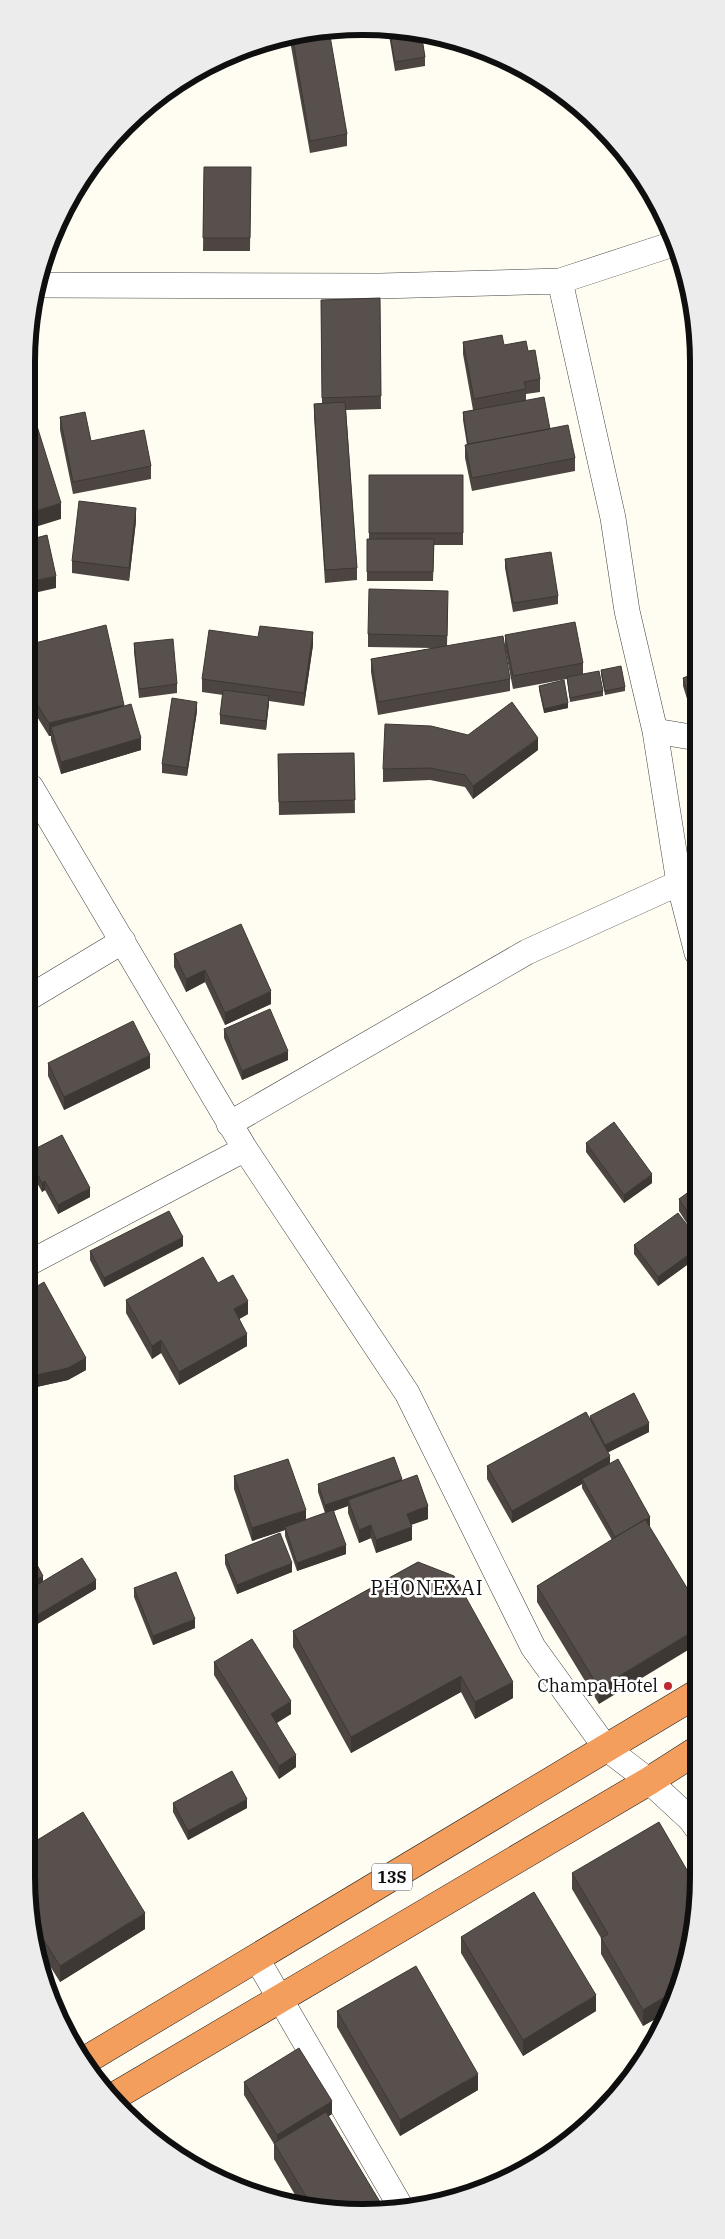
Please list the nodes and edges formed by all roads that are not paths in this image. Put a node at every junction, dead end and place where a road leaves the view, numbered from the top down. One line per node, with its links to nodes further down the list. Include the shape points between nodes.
1 (668, 246): 2 (street)
2 (560, 281): 3 (street, via 380,286); 4 (street, via 613,518 627,611)
3 (44, 285)
4 (655, 731): 5 (street); 7 (street)
5 (690, 737)
6 (35, 794): 9 (street)
7 (679, 883): 8 (street); 11 (street, via 527,952)
8 (690, 925)
9 (123, 941): 10 (street); 11 (street)
10 (35, 994)
11 (229, 1124): 12 (street)
12 (244, 1149): 13 (street); 15 (street, via 407,1393 533,1647)
13 (35, 1260)
14 (690, 1698): 15 (highway, 13S)
15 (606, 1748): 17 (street); 19 (highway, 13S)
16 (690, 1754): 17 (highway)
17 (649, 1781): 18 (street); 20 (highway)
18 (690, 1819)
19 (256, 1959): 20 (street); 21 (highway, 13S)
20 (281, 2000): 22 (highway); 23 (street)
21 (90, 2058)
22 (118, 2094)
23 (398, 2202)

